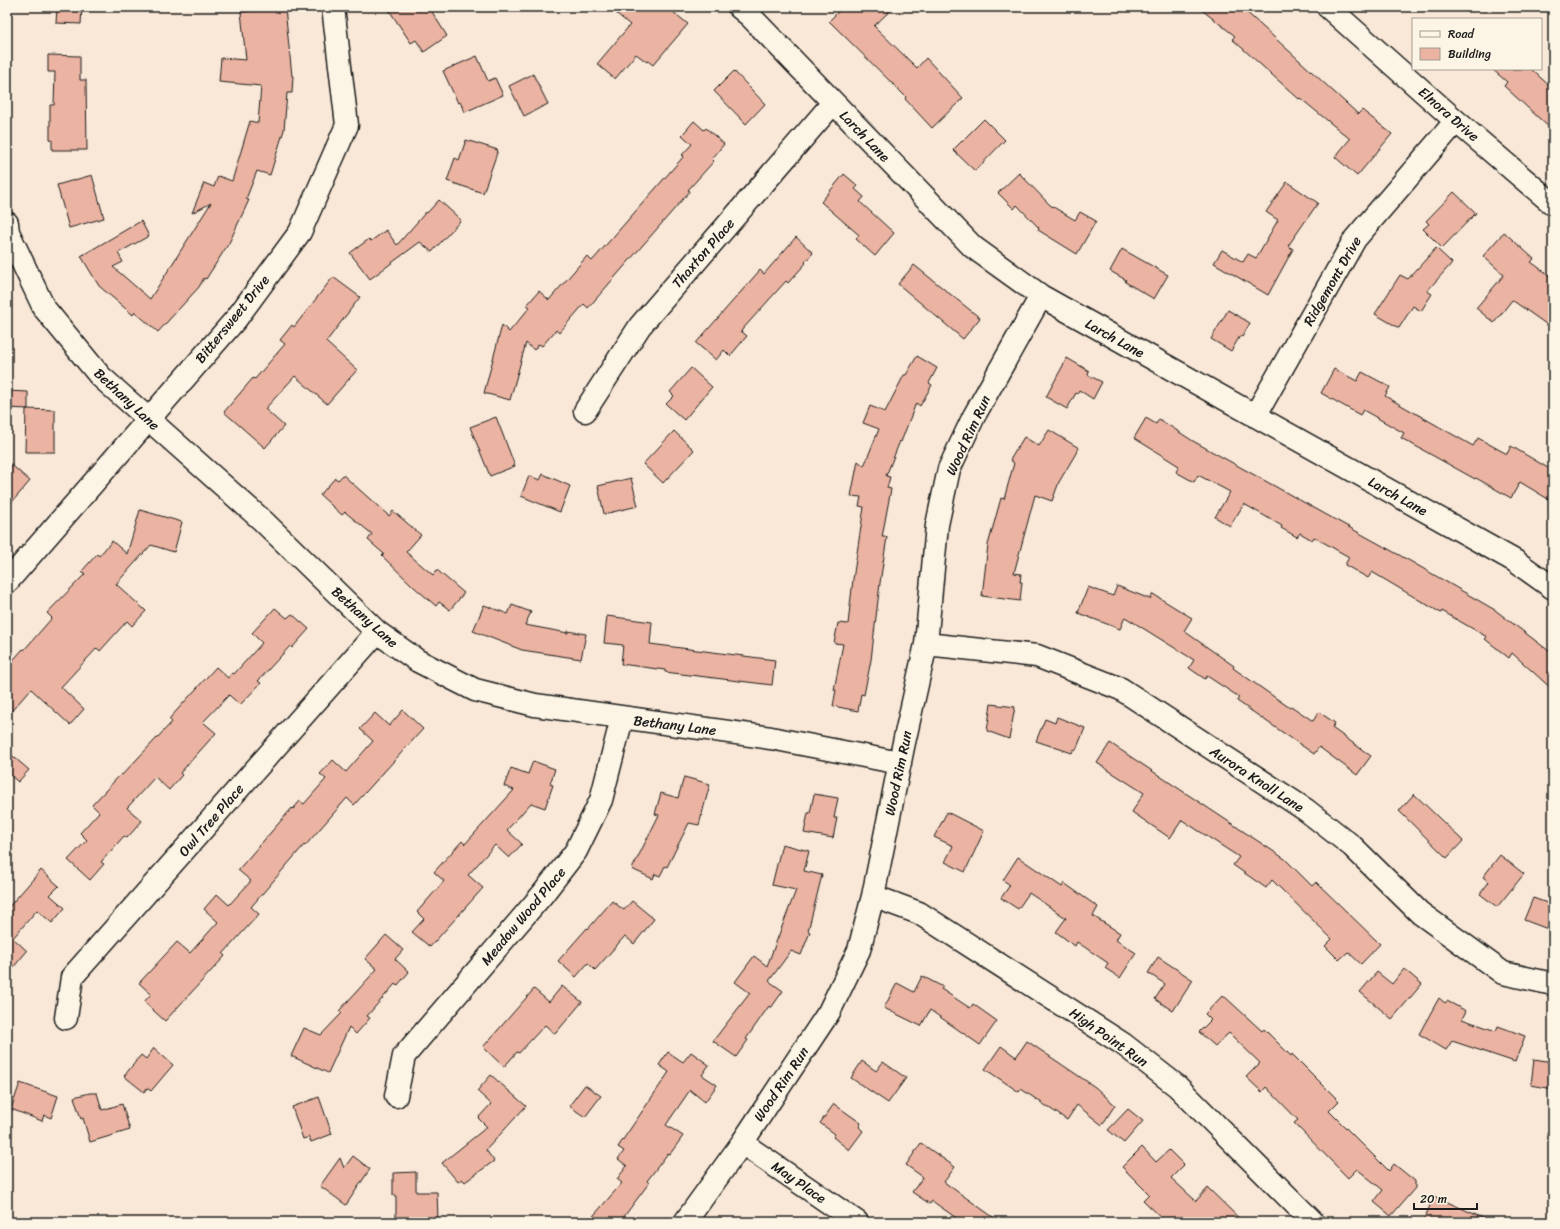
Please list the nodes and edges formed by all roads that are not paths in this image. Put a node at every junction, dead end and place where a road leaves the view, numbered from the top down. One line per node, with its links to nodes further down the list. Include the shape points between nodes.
1 (333, 7): 11 (street, Bittersweet Drive, via 347,125 300,232 236,319)
2 (739, 7): 4 (street, Larch Lane)
3 (1328, 7): 5 (street, Elnora Drive)
4 (833, 103): 8 (street, Larch Lane, via 973,247); 9 (street, Thaxton Place, via 640,326)
5 (1456, 121): 6 (street, Elnora Drive); 10 (street, Ridgemont Drive, via 1355,239)
6 (1553, 204)
7 (7, 229): 11 (street, Bethany Lane, via 44,308 100,376)
8 (1041, 296): 10 (street, Larch Lane); 15 (street, Wood Rim Run, via 974,416 949,469 937,525)
9 (585, 411)
10 (1255, 416): 13 (street, Larch Lane, via 1515,561)
11 (148, 419): 12 (street, Bittersweet Drive); 14 (street, Bethany Lane, via 263,521)
12 (7, 582)
13 (1553, 588)
14 (377, 632): 16 (street, Bethany Lane, via 418,662 475,690 535,705); 20 (street, Owl Tree Place, via 72,977)
15 (926, 644): 17 (street, Wood Rim Run); 19 (street, Aurora Knoll Lane, via 1037,656 1121,689 1306,810 1352,846 1420,913 1503,973)
16 (622, 718): 17 (street, Bethany Lane, via 771,738); 21 (street, Meadow Wood Place, via 601,800 576,851 542,895 404,1056)
17 (900, 764): 18 (street, Wood Rim Run)
18 (873, 896): 22 (street, Wood Rim Run, via 859,950 829,1012); 25 (street, High Point Run, via 920,913 1123,1044 1177,1086)
19 (1553, 984)
20 (66, 1018)
21 (396, 1096)
22 (742, 1143): 23 (street, Wood Rim Run); 24 (street, May Place)
23 (685, 1222)
24 (857, 1222)
25 (1312, 1222)

